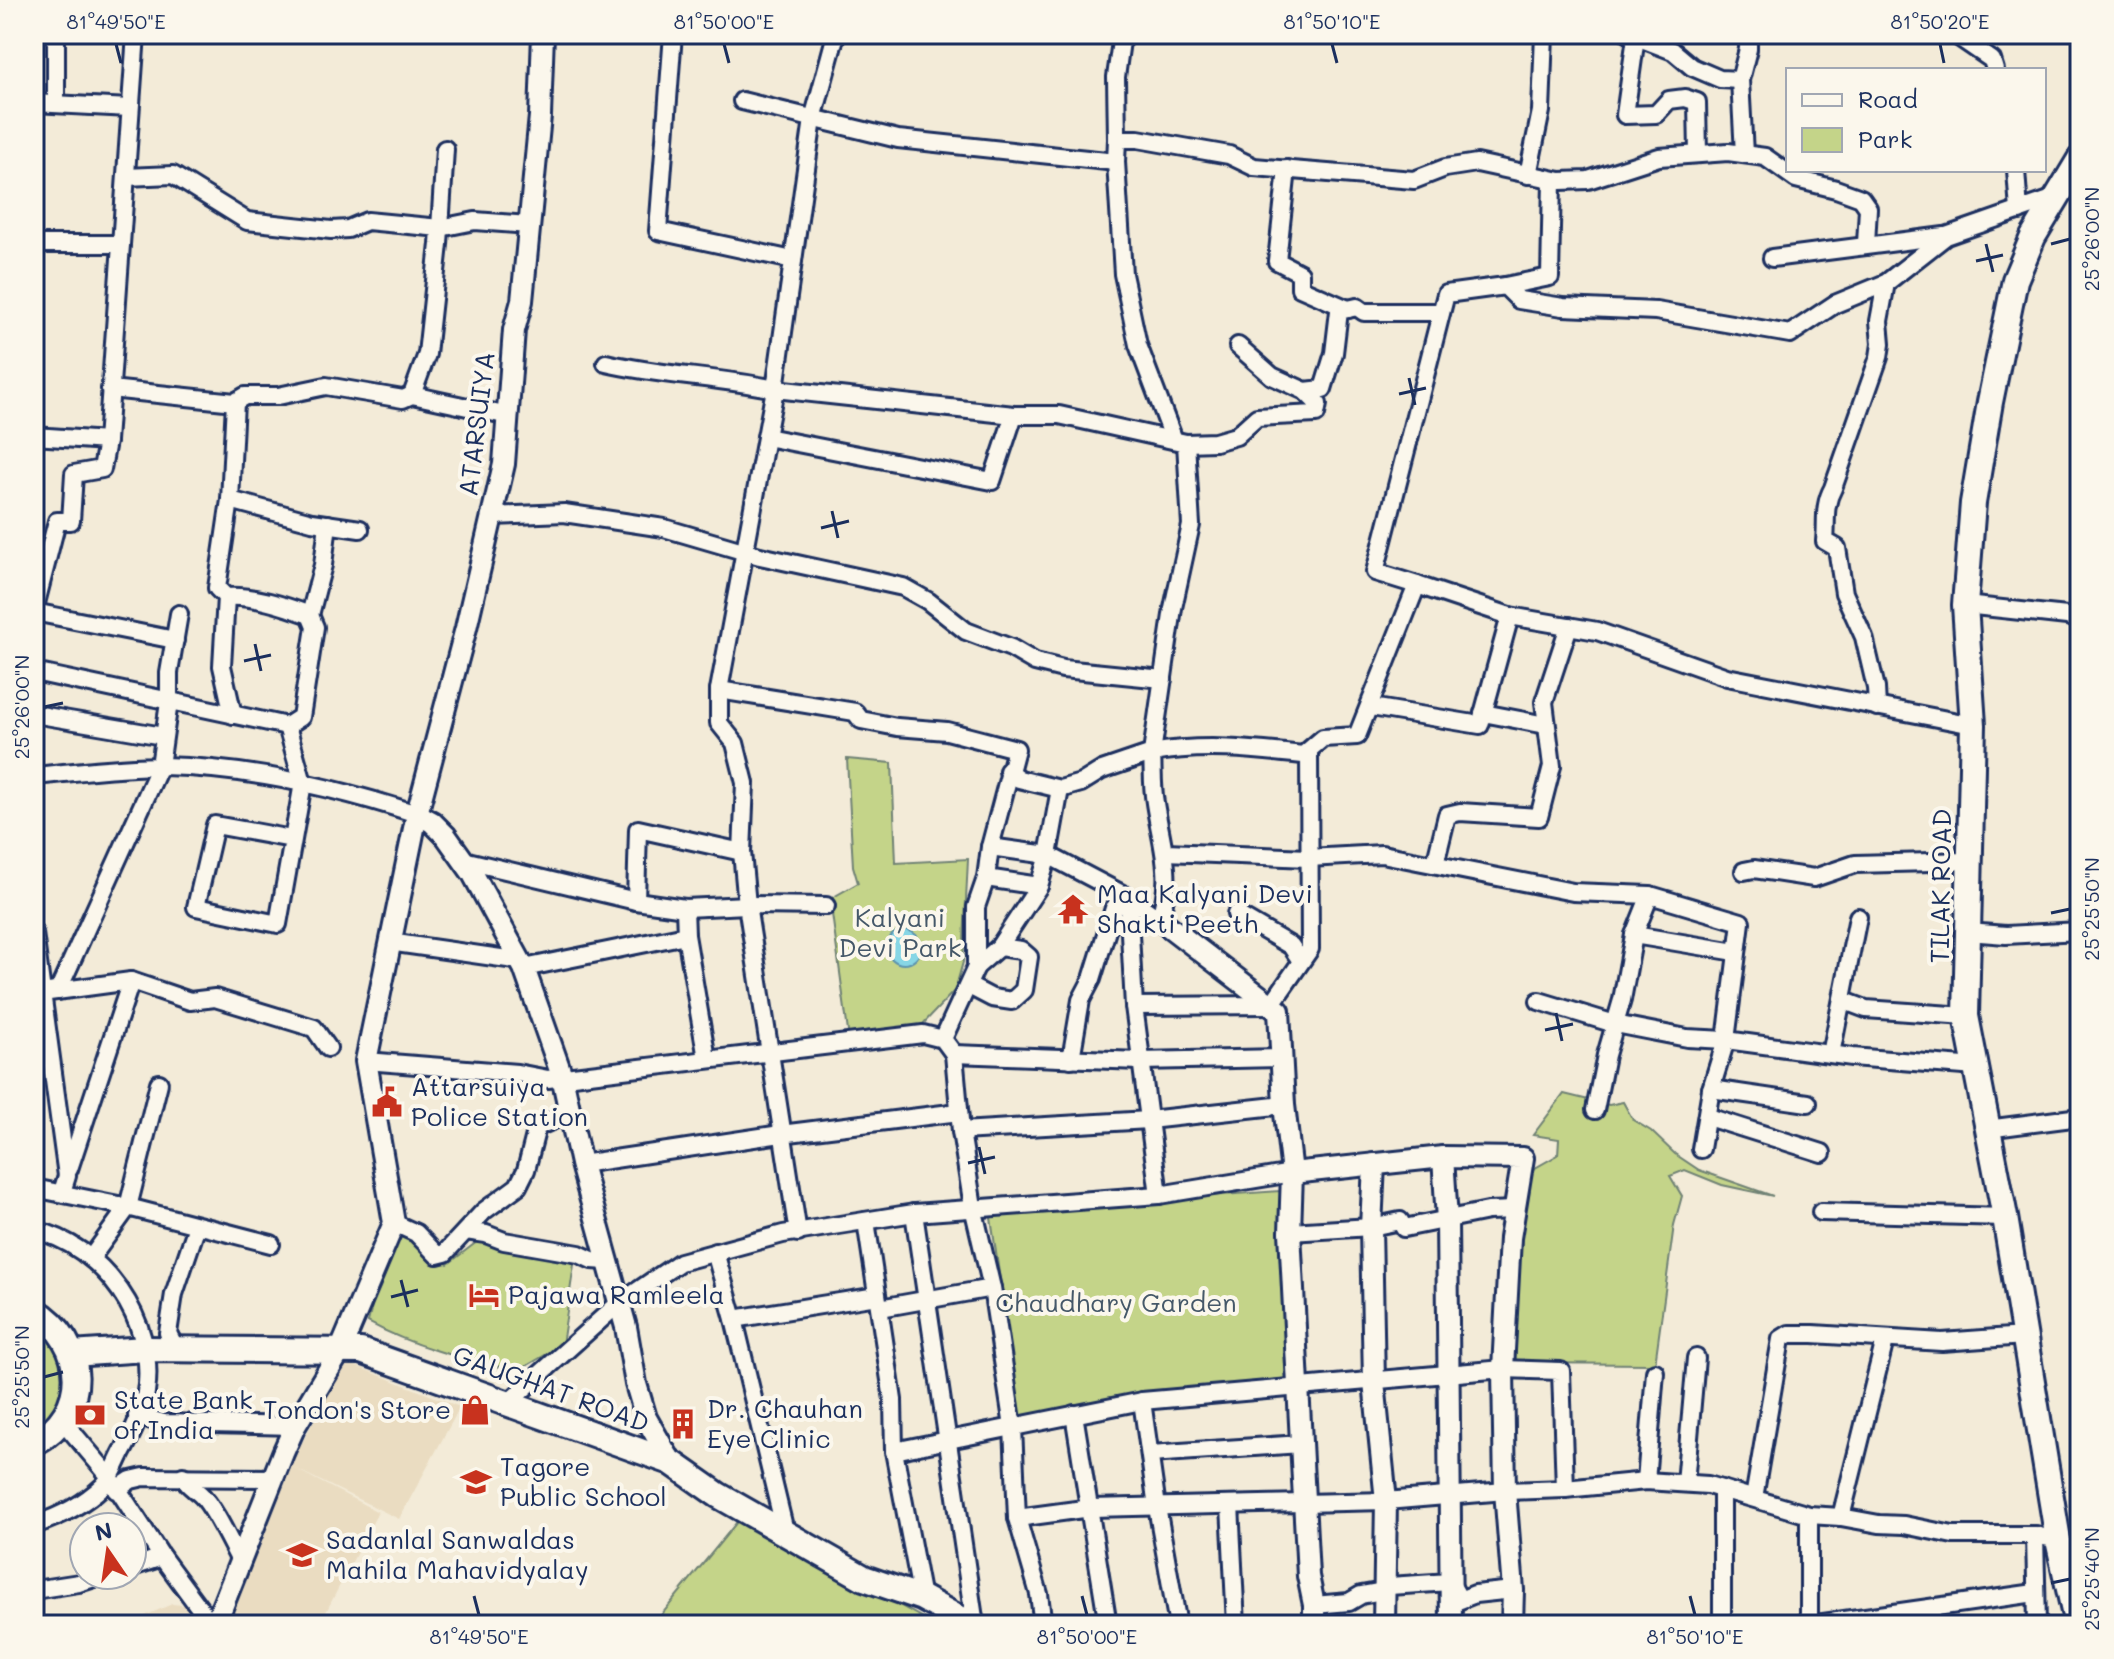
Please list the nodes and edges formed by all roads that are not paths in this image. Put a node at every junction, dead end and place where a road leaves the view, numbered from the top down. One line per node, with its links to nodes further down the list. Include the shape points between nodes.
1 (56, 34): 15 (street)
2 (136, 34): 16 (street)
3 (543, 34): 33 (street, ATARSUIYA)
4 (673, 34): 40 (street, via 658,231)
5 (836, 34): 17 (street)
6 (1122, 34): 18 (street)
7 (1544, 34): 28 (street, via 1541,111)
8 (1748, 34): 12 (street)
9 (1954, 34): 11 (street, via 1992,60)
10 (1632, 35): 12 (street, via 1673,51 1692,67 1720,79); 20 (street, via 1625,115 1656,114 1669,100 1697,102)
11 (1994, 68)
12 (1740, 80): 21 (street)
13 (742, 101): 17 (street)
14 (34, 103): 15 (street)
15 (56, 104): 16 (street)
16 (130, 108): 29 (street)
17 (813, 119): 23 (street, via 898,139); 40 (street)
18 (1117, 139): 23 (street); 24 (street, via 1192,148 1229,155 1254,167)
19 (445, 149): 34 (street)
20 (1698, 154): 21 (street); 30 (street, via 1659,157 1588,180)
21 (1744, 154): 26 (street, via 1765,157)
22 (2080, 159): 31 (main road, TILAK ROAD)
23 (1116, 162): 57 (street, via 1126,289 1138,345)
24 (1287, 169): 28 (street, via 1414,180 1477,163); 43 (street, via 1277,261 1300,273 1300,288)
25 (1786, 172): 38 (street, via 1861,198 1868,208)
26 (1786, 172)
27 (2016, 172): 32 (street)
28 (1528, 175): 30 (street)
29 (126, 177): 34 (street, via 173,175 247,221 331,230 367,221); 37 (street)
30 (1552, 180): 42 (street, via 1550,277)
31 (2070, 195): 32 (street); 65 (main road, TILAK ROAD, via 2033,237 2015,280 1973,503)
32 (2019, 211): 35 (street)
33 (529, 225): 34 (street, via 475,221); 53 (street, ATARSUIYA)
34 (440, 228): 50 (street, via 427,354)
35 (1946, 236): 38 (street); 41 (street)
36 (34, 244): 37 (street)
37 (121, 244): 47 (street)
38 (1866, 244): 39 (street)
39 (1772, 258)
40 (793, 260): 48 (street)
41 (1886, 283): 42 (street, via 1835,304 1790,334 1656,311 1519,300); 78 (street, via 1879,357 1825,511 1825,541 1837,548 1844,593 1864,637)
42 (1505, 286): 44 (street, via 1446,294)
43 (1348, 309): 44 (street); 49 (street, via 1339,311 1323,389)
44 (1441, 312): 63 (street, via 1375,572)
45 (1238, 346): 49 (street, via 1272,376)
46 (606, 363): 48 (street)
47 (110, 389): 51 (street); 56 (street)
48 (775, 389): 52 (street); 55 (street)
49 (1305, 391): 57 (street, via 1318,404 1316,414 1257,417 1236,436 1215,442)
50 (412, 395): 51 (street, via 403,399 326,386 278,396 245,396); 53 (street)
51 (235, 402): 58 (street)
52 (1014, 415): 55 (street, via 992,481); 57 (street, via 1059,415)
53 (509, 416): 59 (street, ATARSUIYA)
54 (34, 436): 56 (street)
55 (766, 437): 62 (street)
56 (107, 441): 66 (street, via 102,469 74,474 71,521 57,521)
57 (1180, 441): 74 (street, via 1191,525)
58 (230, 500): 60 (street); 64 (street, via 217,588)
59 (492, 516): 62 (street, via 564,513 664,528); 93 (street, ATARSUIYA)
60 (328, 524): 61 (street); 68 (street)
61 (360, 529)
62 (744, 551): 74 (street, via 903,587 966,631 1035,662); 75 (street)
63 (1417, 585): 69 (street); 77 (street)
64 (226, 597): 68 (street); 81 (street, via 222,666)
65 (1965, 605): 70 (street); 83 (main road, TILAK ROAD)
66 (34, 611): 72 (street)
67 (179, 614): 72 (street)
68 (310, 615): 84 (street, via 315,627 301,717)
69 (1510, 616): 71 (street); 79 (street)
70 (2080, 620)
71 (1569, 626): 78 (street, via 1727,677); 82 (street, via 1544,702)
72 (175, 640): 76 (street)
73 (34, 672): 76 (street)
74 (1163, 679): 87 (street)
75 (719, 690): 89 (street, via 988,740 1016,749); 96 (street, via 719,723 735,743 745,783)
76 (169, 702): 81 (street); 85 (street)
77 (1371, 707): 79 (street, via 1474,726 1480,725); 86 (street, via 1357,736 1323,738)
78 (1877, 707): 83 (street)
79 (1483, 713): 82 (street)
80 (34, 714): 85 (street)
81 (233, 715): 84 (street)
82 (1546, 725): 102 (street, via 1552,766 1539,817 1447,815)
83 (1973, 725): 101 (main road, TILAK ROAD)
84 (287, 726): 91 (street)
85 (163, 736): 88 (street)
86 (1309, 751): 87 (street, via 1303,755 1186,747); 99 (street)
87 (1152, 753): 92 (street); 97 (street, via 1154,801)
88 (160, 766): 90 (street); 91 (street); 128 (street)
89 (1008, 771): 92 (street); 95 (street)
90 (34, 776)
91 (303, 783): 93 (street); 94 (street)
92 (1060, 789): 98 (street)
93 (417, 814): 100 (street, via 432,822); 120 (street, ATARSUIYA)
94 (292, 839): 94 (street, via 278,924 196,907 215,825)
95 (990, 847): 98 (street); 104 (street)
96 (742, 852): 108 (street, via 638,829); 109 (street)
97 (1166, 852): 99 (street); 114 (street, via 1166,895)
98 (1048, 855): 105 (street); 107 (street)
99 (1308, 858): 102 (street, via 1382,854); 123 (street, via 1310,949)
100 (463, 860): 108 (street); 124 (street)
101 (1969, 861): 103 (street, via 1855,864 1814,878); 116 (main road, TILAK ROAD)
102 (1435, 864): 106 (street, via 1573,892)
103 (1744, 871)
104 (986, 878): 105 (street); 125 (street, via 976,907)
105 (1039, 886): 121 (street)
106 (1650, 895): 119 (street); 122 (street, via 1741,922)
107 (1128, 897): 114 (street); 132 (street); 143 (street, via 1114,908 1081,1000)
108 (636, 901): 111 (street)
109 (747, 905): 110 (street); 111 (street); 138 (street)
110 (826, 906)
111 (685, 908): 118 (street)
112 (1236, 914): 123 (street, via 1291,946)
113 (1858, 917): 129 (street)
114 (1159, 919): 131 (street)
115 (2080, 931): 116 (street)
116 (1968, 932): 133 (main road, TILAK ROAD)
117 (34, 933): 128 (street)
118 (686, 935): 124 (street); 142 (street)
119 (1634, 935): 122 (street); 134 (street)
120 (389, 942): 124 (street); 144 (street, ATARSUIYA)
121 (999, 947): 125 (street); 127 (street, via 1021,950 1029,957 1024,990 1012,1001)
122 (1736, 952): 136 (street)
123 (1301, 961): 131 (street)
124 (523, 964): 147 (street)
125 (976, 967): 127 (street)
126 (131, 981): 128 (street); 137 (street, via 190,1001 215,998 314,1028); 167 (street)
127 (969, 986): 135 (street)
128 (44, 993): 167 (street)
129 (1842, 1000): 133 (street, via 1866,1009); 140 (street)
130 (1539, 1001): 134 (street)
131 (1271, 1005): 132 (street); 141 (street, via 1279,1011)
132 (1134, 1006): 145 (street)
133 (1966, 1016): 146 (main road, TILAK ROAD)
134 (1615, 1024): 136 (street); 152 (street)
135 (943, 1039): 138 (street, via 923,1034); 139 (street)
136 (1726, 1040): 140 (street); 149 (street)
137 (328, 1048)
138 (768, 1052): 142 (street); 160 (street)
139 (954, 1054): 143 (street); 153 (street)
140 (1831, 1054): 146 (street)
141 (1282, 1058): 145 (street); 151 (street)
142 (707, 1059): 147 (street)
143 (1071, 1059): 145 (street)
144 (366, 1061): 147 (street, via 548,1079); 178 (street)
145 (1140, 1061): 157 (street)
146 (1976, 1067): 158 (main road, TILAK ROAD)
147 (562, 1076): 154 (street)
148 (159, 1083): 170 (street)
149 (1711, 1089): 150 (street); 155 (street)
150 (1808, 1103)
151 (1284, 1105): 157 (street); 166 (street)
152 (1595, 1110)
153 (959, 1112): 159 (street); 160 (street)
154 (570, 1113): 164 (street); 182 (street, via 537,1127 518,1186)
155 (1708, 1117): 161 (street); 162 (street)
156 (2080, 1117): 158 (street)
157 (1149, 1120): 159 (street); 169 (street)
158 (1987, 1129): 175 (main road, TILAK ROAD)
159 (961, 1131): 171 (street)
160 (781, 1134): 164 (street); 184 (street)
161 (1701, 1149)
162 (1822, 1153)
163 (1443, 1157): 165 (street); 172 (street, via 1523,1158); 176 (street)
164 (581, 1164): 188 (street)
165 (1374, 1164): 166 (street); 180 (street)
166 (1292, 1173): 169 (street); 183 (street)
167 (64, 1184): 168 (street); 170 (street)
168 (34, 1188)
169 (1159, 1195): 171 (street)
170 (128, 1207): 179 (street); 187 (street)
171 (973, 1207): 174 (street); 189 (street)
172 (1516, 1210): 176 (street); 202 (street)
173 (1821, 1212): 175 (street)
174 (914, 1213): 177 (street); 190 (street)
175 (2005, 1217): 195 (main road, TILAK ROAD)
176 (1447, 1220): 180 (street, via 1404,1228 1400,1221); 204 (street)
177 (866, 1221): 184 (street); 191 (street)
178 (394, 1223): 182 (street, via 416,1233 437,1255); 199 (street)
179 (197, 1226): 185 (street); 198 (street, via 174,1294 168,1333)
180 (1371, 1227): 183 (street); 205 (street)
181 (34, 1230): 187 (street)
182 (466, 1231): 188 (street)
183 (1290, 1232): 206 (street)
184 (798, 1233): 186 (street)
185 (271, 1244)
186 (715, 1252): 192 (street, via 680,1262); 194 (street)
187 (91, 1258): 197 (street, via 126,1299)
188 (607, 1261): 192 (street)
189 (992, 1288): 190 (street); 213 (street)
190 (928, 1300): 191 (street); 214 (street)
191 (879, 1302): 194 (street); 217 (street, via 893,1400)
192 (618, 1304): 208 (street); 219 (street, via 646,1418)
193 (34, 1310): 200 (main road, via 52,1322)
194 (734, 1319): 239 (street)
195 (2024, 1336): 196 (street, via 1969,1342); 240 (main road, TILAK ROAD)
196 (1885, 1340): 229 (street, via 1813,1334 1781,1339); 236 (street)
197 (145, 1349): 198 (main road, GAUGHAT ROAD); 200 (main road, GAUGHAT ROAD); 210 (street, via 146,1395)
198 (177, 1351): 199 (main road, GAUGHAT ROAD)
199 (340, 1351): 208 (main road, GAUGHAT ROAD, via 361,1351); 212 (street)
200 (72, 1354): 211 (main road, via 76,1384)
201 (1696, 1358): 224 (street)
202 (1503, 1369): 204 (street); 225 (street, via 1561,1371); 227 (street)
203 (1655, 1372): 222 (street)
204 (1447, 1376): 205 (street); 228 (street)
205 (1374, 1382): 206 (street); 230 (street)
206 (1297, 1387): 207 (street); 216 (street)
207 (1142, 1401): 209 (street); 218 (street)
208 (508, 1403): 219 (main road, GAUGHAT ROAD)
209 (1074, 1414): 213 (street); 234 (street)
210 (137, 1416): 212 (street, via 164,1423); 223 (street)
211 (62, 1420): 215 (main road); 223 (street)
212 (295, 1426): 221 (street)
213 (1013, 1427): 214 (street); 237 (street)
214 (948, 1439): 217 (street); 254 (street)
215 (34, 1443)
216 (1301, 1444): 218 (street); 231 (street)
217 (894, 1451): 250 (street)
218 (1150, 1454): 233 (street)
219 (671, 1462): 239 (main road, GAUGHAT ROAD)
220 (183, 1476): 221 (street); 223 (street); 242 (street, via 207,1504)
221 (272, 1478): 242 (street)
222 (1646, 1481): 224 (street); 225 (street)
223 (113, 1483): 238 (street); 241 (street)
224 (1685, 1483): 226 (street)
225 (1565, 1489): 227 (street)
226 (1722, 1489): 229 (street); 262 (street)
227 (1505, 1491): 228 (street); 247 (street)
228 (1450, 1495): 230 (street); 244 (street)
229 (1754, 1498): 235 (street)
230 (1386, 1501): 231 (street); 248 (street)
231 (1304, 1502): 232 (street); 251 (street)
232 (1230, 1505): 233 (street); 258 (street)
233 (1157, 1507): 234 (street); 257 (street)
234 (1091, 1508): 237 (street); 256 (street)
235 (1809, 1515): 236 (street); 263 (street)
236 (1841, 1517): 240 (street, via 1953,1535)
237 (1017, 1518): 255 (street)
238 (34, 1525)
239 (785, 1531): 250 (main road, GAUGHAT ROAD, via 864,1578)
240 (2046, 1538): 249 (street); 265 (main road, TILAK ROAD)
241 (162, 1557): 243 (street); 253 (street)
242 (240, 1561): 253 (street)
243 (148, 1562)
244 (1450, 1582): 247 (street, via 1460,1600); 248 (street, via 1389,1586); 260 (street)
245 (68, 1585): 246 (street)
246 (34, 1590)
247 (1513, 1590): 261 (street)
248 (1383, 1591): 251 (street); 259 (street)
249 (2035, 1593): 252 (street); 264 (street)
250 (922, 1598): 254 (main road, GAUGHAT ROAD)
251 (1314, 1615)
252 (1856, 1622): 263 (street)
253 (214, 1625)
254 (973, 1625)
255 (1043, 1625)
256 (1108, 1625)
257 (1178, 1625)
258 (1236, 1625)
259 (1384, 1625)
260 (1451, 1625)
261 (1512, 1625)
262 (1722, 1625)
263 (1809, 1625)
264 (2037, 1625)
265 (2077, 1625)

